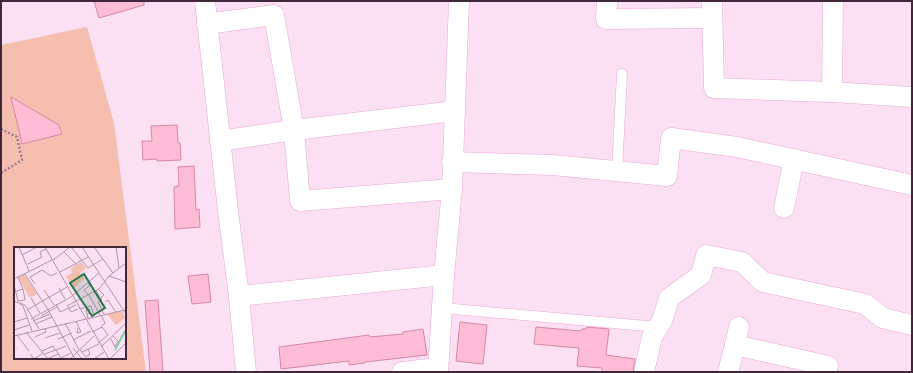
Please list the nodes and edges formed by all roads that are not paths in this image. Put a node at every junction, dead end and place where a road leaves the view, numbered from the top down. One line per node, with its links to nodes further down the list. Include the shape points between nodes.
1 (205, 1): 6 (street)
2 (460, 1): 10 (street)
3 (607, 1): 5 (street, via 606,19)
4 (833, 1): 8 (street)
5 (712, 10): 8 (street, via 714,88)
6 (207, 24): 11 (street, via 274,15); 12 (street)
7 (622, 74): 15 (lane)
8 (832, 92): 9 (street)
9 (912, 96)
10 (455, 111): 11 (street); 14 (street)
11 (294, 130): 12 (street); 17 (street, via 300,201)
12 (220, 141): 20 (street)
13 (794, 159): 15 (street, via 736,147 671,138 667,176); 16 (street); 18 (street)
14 (452, 162): 15 (street, via 552,164); 17 (street)
15 (618, 171)
16 (912, 185)
17 (452, 189): 19 (street)
18 (784, 208)
19 (444, 275): 20 (street); 21 (street)
20 (239, 296): 25 (street)
21 (442, 308): 23 (lane); 24 (street)
22 (912, 325): 23 (street, via 883,318 865,304 763,282 742,262 706,254 701,275 669,298)
23 (658, 327): 27 (street, via 652,337)
24 (438, 370): 26 (street)
25 (246, 372)
26 (402, 372)
27 (644, 372)
28 (728, 372): 29 (street, via 737,336 828,366)
29 (826, 372)

